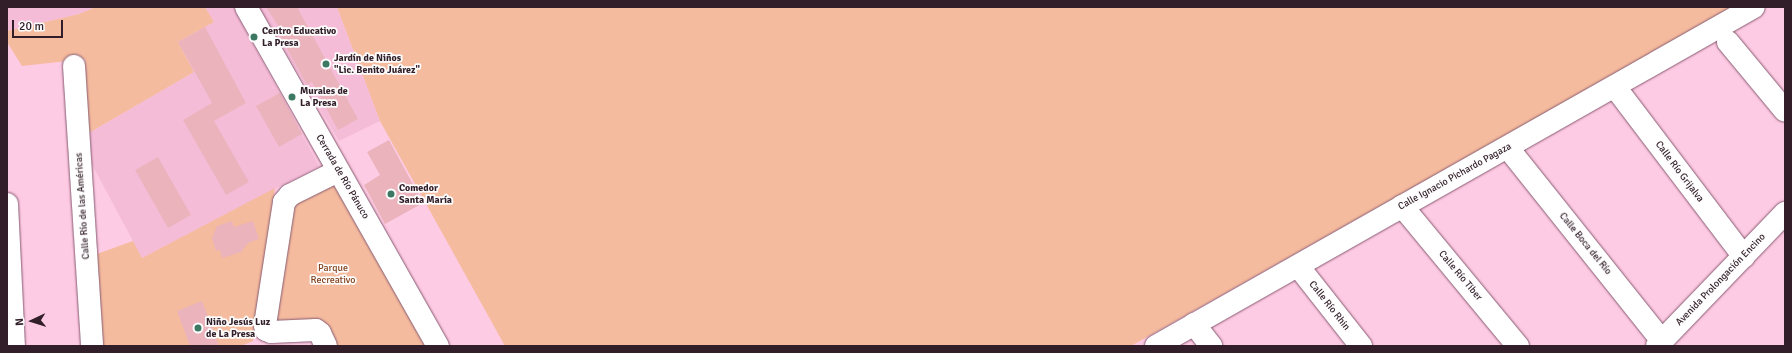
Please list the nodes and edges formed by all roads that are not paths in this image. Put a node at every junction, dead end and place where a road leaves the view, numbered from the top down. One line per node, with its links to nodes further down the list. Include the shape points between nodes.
1 (246, 7): 8 (street, Cerrada de Río Pánuco)
2 (1754, 7): 5 (street, Calle Ignacio Pichardo Pagaza)
3 (1728, 42): 6 (street)
4 (74, 66): 18 (street, Calle Río de las Américas)
5 (1615, 87): 7 (street, Calle Ignacio Pichardo Pagaza); 12 (street, Calle Río Grijalva)
6 (1785, 111)
7 (1508, 148): 10 (street, Calle Ignacio Pichardo Pagaza); 16 (street, Calle Boca del Río)
8 (338, 171): 19 (street, via 290,195 284,202 265,325 266,330 271,332 316,330); 20 (street, Cerrada de Río Pánuco)
9 (7, 204): 14 (street)
10 (1402, 206): 13 (street, Calle Ignacio Pichardo Pagaza); 24 (street, Calle Río Tiber)
11 (1785, 213): 12 (street, Avenida Prolongación Encino)
12 (1744, 257): 16 (street, Avenida Prolongación Encino)
13 (1298, 266): 15 (street, Calle Ignacio Pichardo Pagaza); 23 (street, Calle Río Rhin)
14 (9, 315): 17 (street)
15 (1194, 324): 21 (street, Calle Ignacio Pichardo Pagaza); 22 (street)
16 (1660, 343)
17 (14, 346)
18 (92, 346)
19 (326, 346)
20 (438, 346)
21 (1156, 346)
22 (1211, 346)
23 (1361, 346)
24 (1518, 346)

